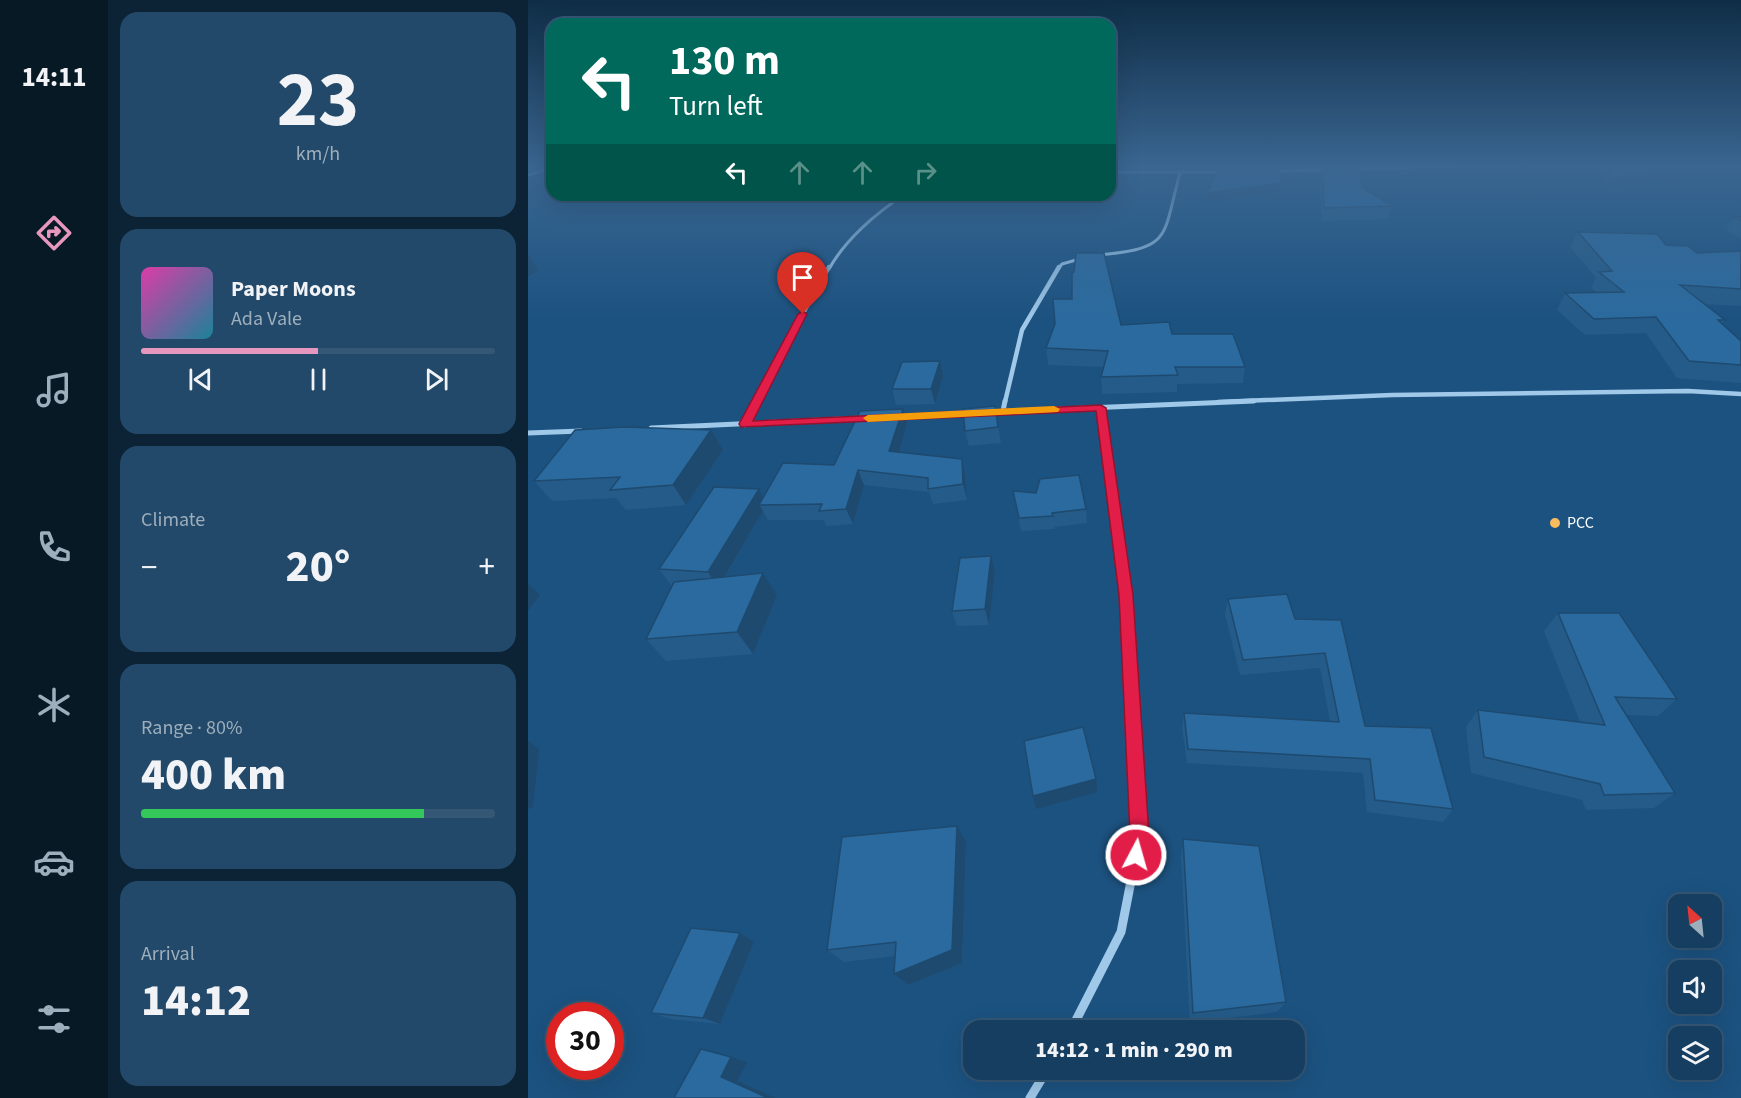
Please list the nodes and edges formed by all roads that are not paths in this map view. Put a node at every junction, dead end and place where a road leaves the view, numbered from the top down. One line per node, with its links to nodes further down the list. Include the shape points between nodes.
1 (875, 217): 8 (street, via 836,256)
2 (1167, 217): 5 (street, via 1161,238 1150,246 1078,258 1062,264 1053,274 1022,330)
3 (1741, 394): 4 (street, via 1688,391 1392,395)
4 (1101, 408): 5 (street); 12 (street, via 1126,595 1140,835 1120,932)
5 (1003, 411): 6 (street)
6 (886, 417)
7 (874, 418): 8 (street)
8 (745, 424): 9 (street)
9 (642, 429)
10 (585, 431): 11 (street)
11 (528, 433)
12 (1076, 1020)
13 (1041, 1080): 14 (street)
14 (1030, 1098)

